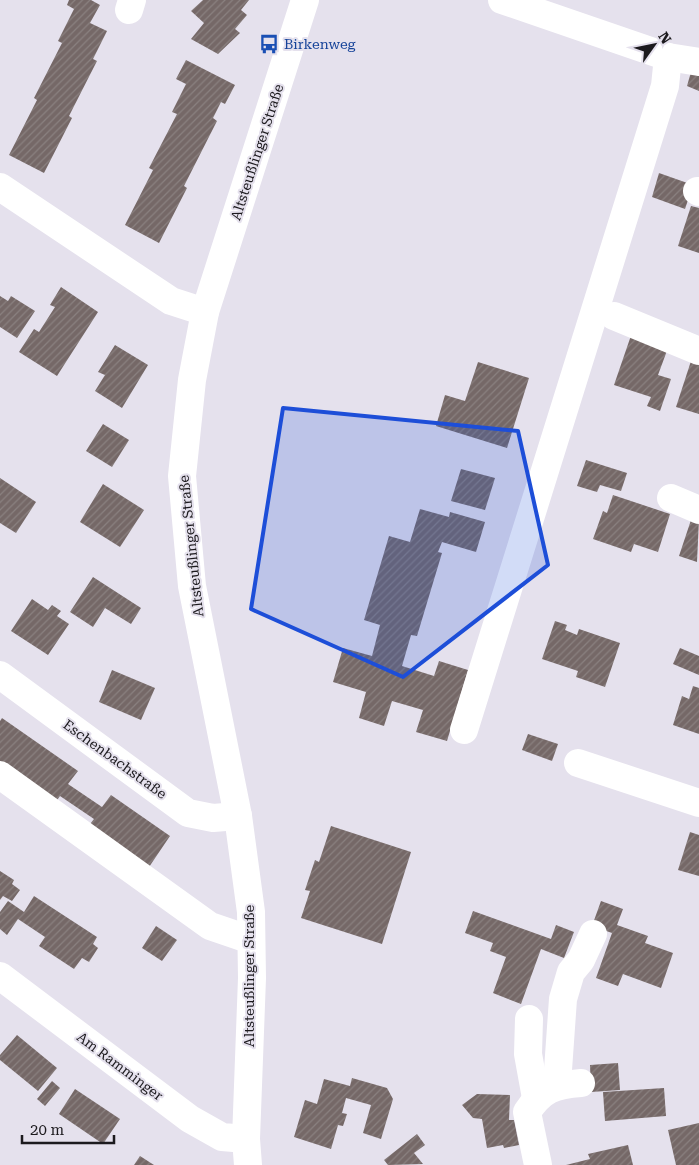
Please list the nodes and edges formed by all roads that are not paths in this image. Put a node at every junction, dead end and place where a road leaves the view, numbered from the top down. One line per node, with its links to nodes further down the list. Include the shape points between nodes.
1 (305, 0): 6 (street, Altsteußlinger Straße)
2 (514, 2): 3 (street)
3 (668, 57): 4 (street); 12 (street, via 665,86)
4 (699, 62)
5 (0, 187): 6 (street, via 171,301)
6 (205, 312): 16 (street, Altsteußlinger Straße, via 192,380 182,476 192,586)
7 (614, 316): 8 (street)
8 (699, 351)
9 (670, 498): 10 (street)
10 (699, 510)
11 (2, 681): 16 (street, Eschenbachstraße, via 188,813 213,818)
12 (464, 730)
13 (578, 763): 15 (street)
14 (0, 774): 18 (street, via 210,926)
15 (699, 803)
16 (238, 816): 18 (street, Altsteußlinger Straße, via 251,912)
17 (592, 934): 21 (street, via 582,960 570,972 563,999)
18 (251, 940): 22 (street, Altsteußlinger Straße)
19 (0, 976): 22 (street, Am Ramminger, via 190,1119)
20 (529, 1019): 21 (street, via 528,1054)
21 (558, 1088): 23 (street, via 527,1112)
22 (247, 1152)
23 (538, 1165)

